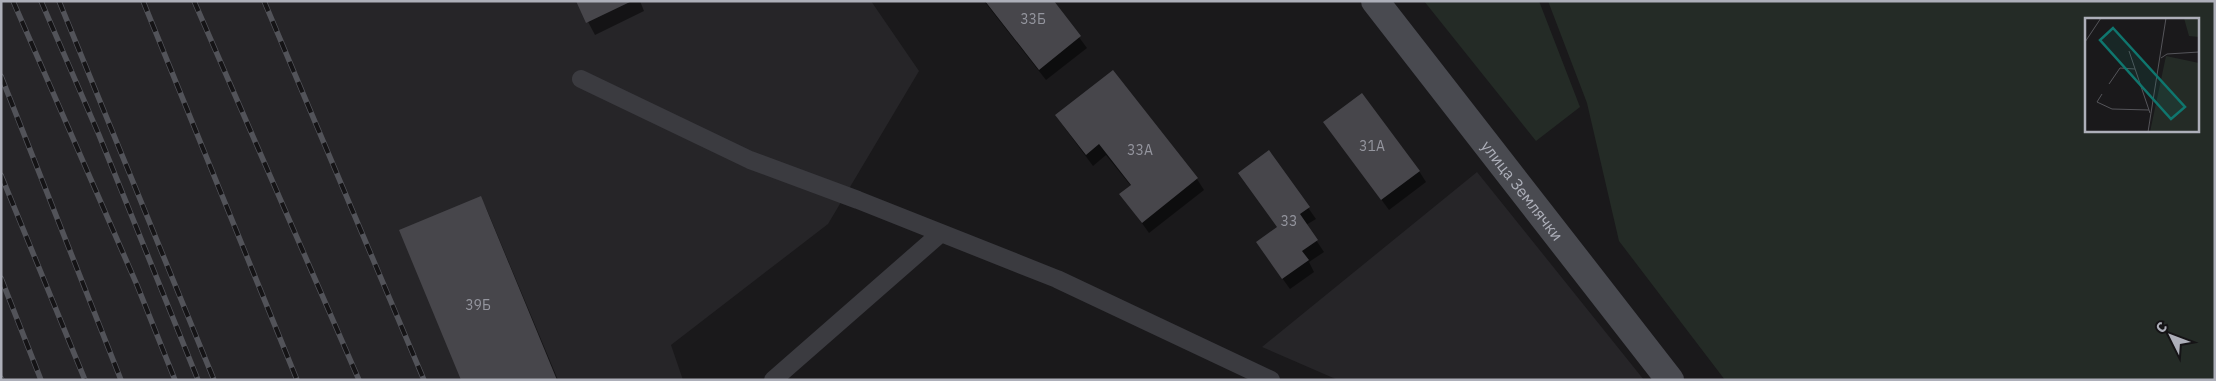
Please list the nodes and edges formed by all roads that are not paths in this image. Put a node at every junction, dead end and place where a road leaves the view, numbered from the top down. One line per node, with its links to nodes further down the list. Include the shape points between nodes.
1 (1374, 1): 6 (street, улица Землячки)
2 (581, 79): 3 (lane, via 750,160)
3 (942, 233): 4 (lane); 5 (lane, via 1057,279)
4 (772, 380)
5 (1271, 380)
6 (1670, 380)

